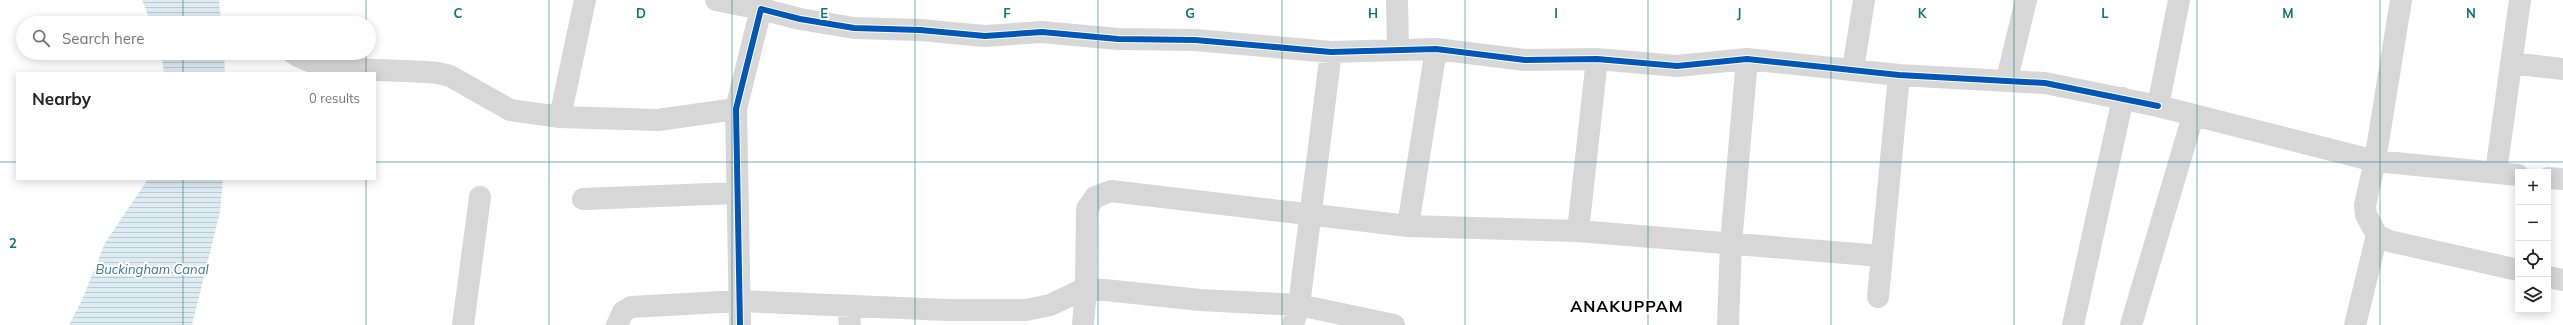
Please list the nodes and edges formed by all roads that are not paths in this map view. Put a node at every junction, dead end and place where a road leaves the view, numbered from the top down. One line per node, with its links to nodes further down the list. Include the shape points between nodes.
1 (585, 0): 25 (street)
2 (716, 0): 9 (street)
3 (1397, 0): 10 (street)
4 (1864, 0): 17 (street)
5 (2026, 0): 20 (street)
6 (2179, 0): 22 (street)
7 (2401, 0): 26 (street)
8 (2520, 0): 16 (street)
9 (762, 5): 12 (street, via 800,19 854,28 920,30 985,36 1042,32 1118,38 1195,40); 23 (street)
10 (1398, 49): 11 (street); 12 (street)
11 (1436, 49): 13 (street, via 1525,60); 35 (street)
12 (1331, 52): 34 (street)
13 (1598, 59): 14 (street, via 1677,66); 36 (street)
14 (1747, 59): 17 (street); 38 (street)
15 (304, 60): 25 (street, via 323,66 438,73 455,79 510,110)
16 (2511, 64): 18 (street); 27 (street)
17 (1853, 69): 19 (street)
18 (2563, 69)
19 (1899, 75): 20 (street); 39 (street)
20 (2007, 79): 21 (street, via 2045,83)
21 (2123, 98): 22 (street); 54 (street)
22 (2158, 106): 24 (street)
23 (736, 109): 25 (street, via 658,120); 31 (street)
24 (2193, 116): 26 (street, via 2332,148); 55 (street)
25 (560, 117)
26 (2375, 161): 27 (street); 37 (street, via 2365,205 2366,215)
27 (2496, 172): 28 (street)
28 (2515, 174)
29 (2551, 178): 30 (street)
30 (2563, 179)
31 (736, 193): 33 (street); 45 (street)
32 (480, 197): 48 (street)
33 (582, 199)
34 (1310, 213): 35 (street); 43 (street, via 1111,191 1095,197 1087,210); 47 (street)
35 (1408, 226): 36 (street)
36 (1578, 231): 38 (street)
37 (2377, 235): 40 (street, via 2389,241); 56 (street)
38 (1732, 243): 39 (street); 53 (street)
39 (1882, 256): 44 (street)
40 (2515, 269)
41 (2551, 278): 42 (street)
42 (2563, 280)
43 (1086, 288): 46 (street, via 1050,305 1026,310); 47 (street, via 1200,300); 51 (street)
44 (1878, 297)
45 (739, 301): 46 (street); 49 (street, via 631,307 623,312); 50 (street)
46 (849, 315)
47 (1296, 315): 52 (street)
48 (463, 325)
49 (618, 325)
50 (740, 325)
51 (1083, 325)
52 (1394, 325)
53 (1728, 325)
54 (2073, 325)
55 (2131, 325)
56 (2355, 325)

